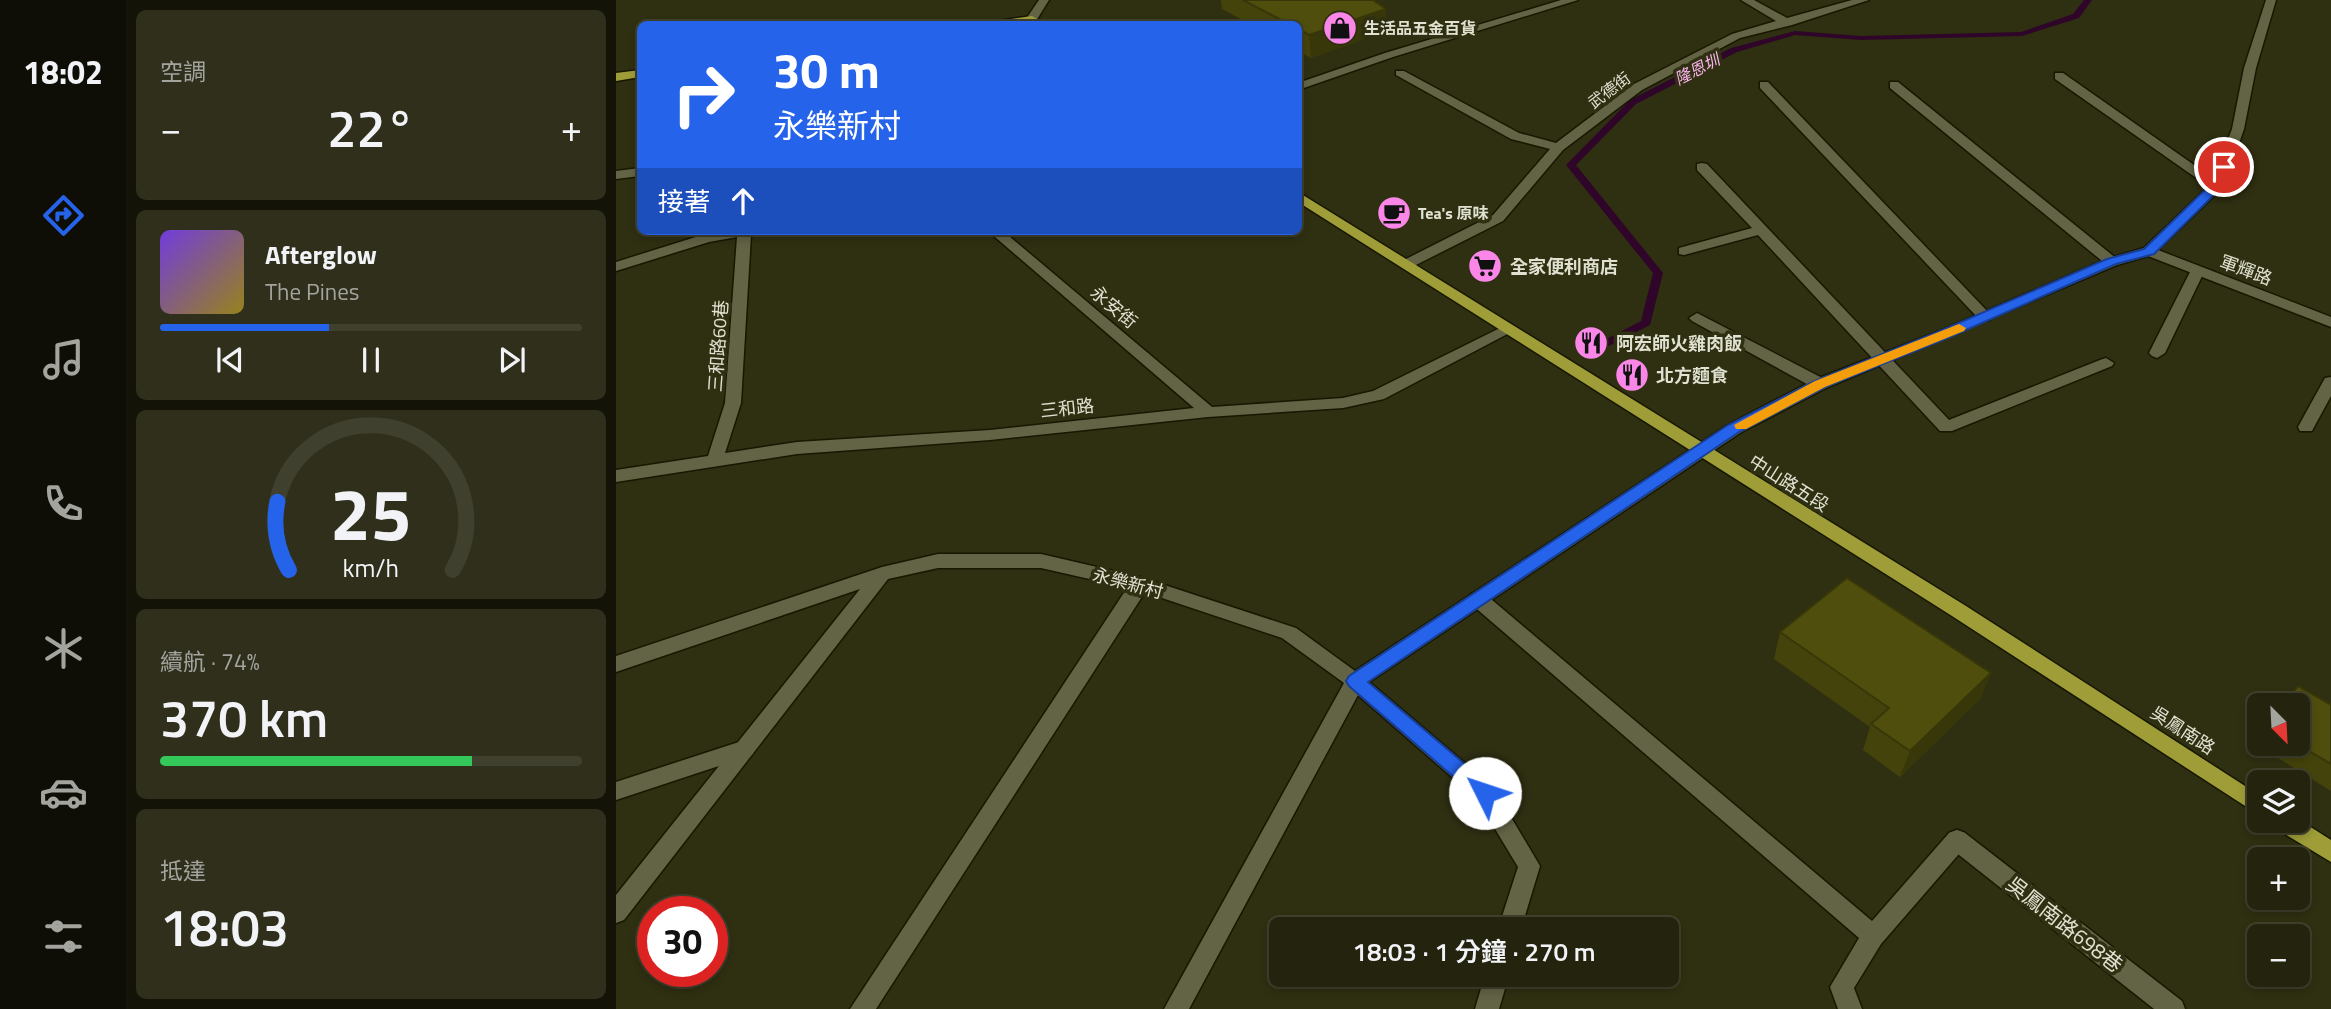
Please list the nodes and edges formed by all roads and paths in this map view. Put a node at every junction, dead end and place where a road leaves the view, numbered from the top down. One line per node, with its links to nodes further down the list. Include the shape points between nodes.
1 (1044, 0): 6 (street)
2 (1573, 0): 14 (street)
3 (1746, 0): 7 (street)
4 (1864, 0): 7 (street, 武德街)
5 (2271, 0): 19 (street, via 2238,129)
6 (1036, 21)
7 (1788, 23): 15 (street, 武德街, via 1736,36 1638,87)
8 (1400, 73): 15 (street, via 1515,136)
9 (637, 74): 11 (main road)
10 (2059, 76): 19 (street)
11 (616, 77)
12 (1764, 85): 31 (street)
13 (1894, 85): 27 (street)
14 (1302, 86)
15 (1558, 147): 28 (street, 武德街, via 1498,218)
16 (1702, 167): 21 (street)
17 (637, 172): 18 (street)
18 (616, 175)
19 (2217, 186): 26 (street)
20 (1302, 198): 28 (main road, 中山路五段)
21 (1761, 230): 25 (street); 36 (street)
22 (726, 235): 29 (street)
23 (744, 235): 43 (street, 三和路60巷, via 733,403)
24 (1000, 235): 40 (street, 永安街)
25 (1684, 251)
26 (2149, 251): 27 (street); 30 (street, 軍輝路)
27 (2112, 262): 31 (street)
28 (1407, 264): 34 (main road, 中山路五段)
29 (616, 267)
30 (2197, 272): 33 (street, 軍輝路); 35 (street)
31 (1985, 317): 36 (street)
32 (1697, 318): 39 (street)
33 (2331, 322)
34 (1507, 330): 40 (street, 三和路, via 1378,395 1343,403); 42 (main road, 中山路五段)
35 (2157, 353)
36 (1882, 360): 37 (street, via 1946,427); 39 (street)
37 (2106, 363)
38 (2331, 382): 41 (street)
39 (1820, 384): 42 (street)
40 (1208, 412): 43 (street, 三和路, via 990,435 797,448)
41 (2306, 427)
42 (1700, 450): 47 (street); 50 (main road, 中山路五段)
43 (715, 460): 44 (street, 三和路)
44 (616, 476)
45 (881, 574): 46 (street, 永樂新村, via 937,561 1041,561); 48 (street, 永樂新村); 51 (street)
46 (1140, 584): 49 (street, 永樂新村, via 1289,633); 60 (street)
47 (1478, 599): 49 (street); 58 (street)
48 (616, 664)
49 (1355, 681): 57 (street, 永樂新村, via 1485,793 1529,866); 61 (street)
50 (2081, 692): 53 (main road, 吳鳳南路)
51 (745, 749): 52 (street); 56 (street)
52 (616, 791)
53 (2247, 798)
54 (2302, 833): 55 (main road)
55 (2331, 852)
56 (616, 913)
57 (1514, 917)
58 (1873, 936): 63 (street, via 1842,987); 64 (street, 吳鳳南路698巷, via 1957,840)
59 (1493, 987): 62 (street)
60 (862, 1009)
61 (1176, 1009)
62 (1487, 1009)
63 (1850, 1009)
64 (2173, 1009)

